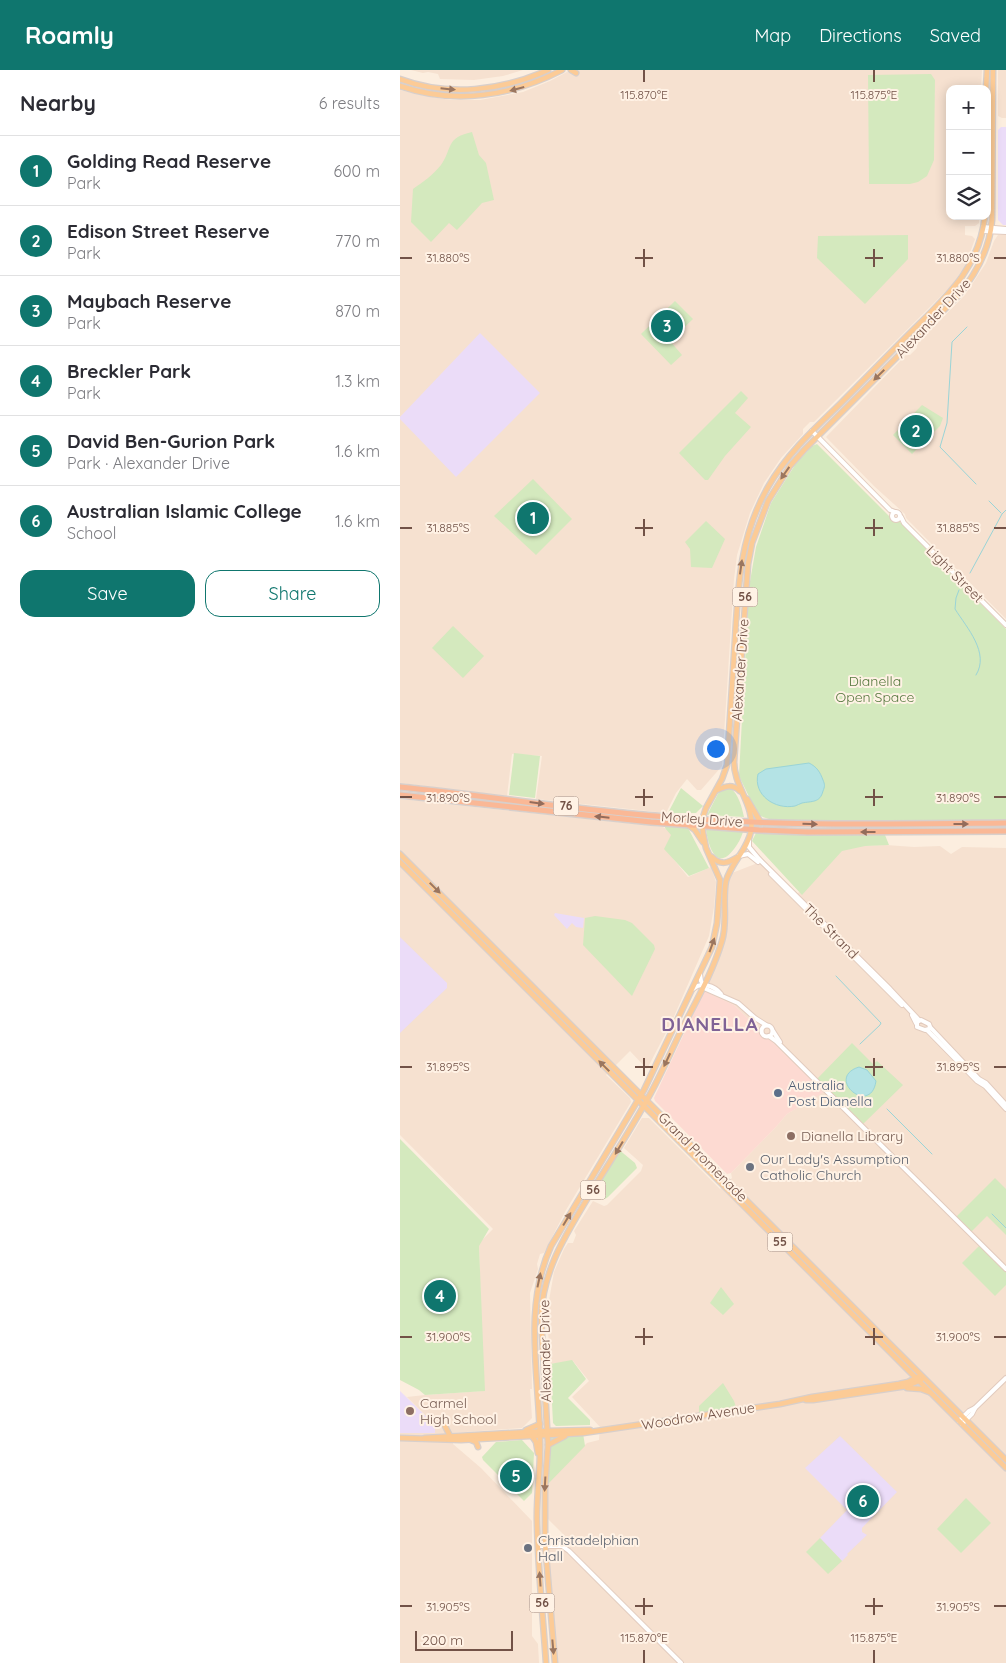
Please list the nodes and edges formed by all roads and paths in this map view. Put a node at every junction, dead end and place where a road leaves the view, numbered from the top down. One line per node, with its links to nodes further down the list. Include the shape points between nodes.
1 (548, 70): 5 (main road, one-way to 1, via 446,89 484,89 515,83)
2 (562, 70): 7 (main road, one-way to 7, via 527,86 486,95 444,95)
3 (987, 70): 6 (main road)
4 (993, 70): 10 (main road, Alexander Drive / 56)
5 (400, 79)
6 (986, 85)
7 (401, 86)
8 (984, 220): 9 (main road, Alexander Drive / 56)
9 (983, 229): 10 (street); 12 (main road, Alexander Drive / 56, via 972,263 951,292)
10 (991, 230): 11 (street); 13 (main road, Alexander Drive / 56, one-way to 13, via 979,265 963,290)
11 (1006, 230)
12 (812, 431): 13 (street); 18 (main road, Alexander Drive / 56, one-way to 12, via 727,765 739,581 747,534 774,477)
13 (818, 436): 14 (street); 19 (main road, Alexander Drive / 56, one-way to 19, via 790,466 768,501 750,553 734,762 736,779)
14 (894, 514): 15 (street, via 899,513); 15 (street, via 894,520)
15 (899, 519): 16 (street, Light Street)
16 (1006, 625)
17 (400, 787): 21 (highway, Morley Drive / 76)
18 (717, 790): 19 (main road, via 731,786); 24 (main road, Alexander Drive / 56, via 706,808)
19 (743, 794): 23 (main road, Alexander Drive / 56); 25 (main road, 56)
20 (400, 795): 22 (highway, Morley Drive / 76)
21 (489, 797): 22 (highway); 24 (highway, Morley Drive / 76, one-way to 24)
22 (488, 805): 27 (highway, Morley Drive / 76, one-way to 22)
23 (751, 822): 24 (highway, Morley Drive / 76); 25 (highway, Morley Drive / 76); 28 (main road, Alexander Drive / 56)
24 (702, 823): 27 (highway, Morley Drive / 76); 28 (highway, Morley Drive / 76); 31 (main road, Alexander Drive / 56)
25 (762, 823): 26 (highway, Morley Drive / 76, one-way to 26)
26 (1006, 824)
27 (688, 825): 31 (main road, via 695,830)
28 (751, 829): 29 (highway, Morley Drive / 76, one-way to 28, via 808,832); 30 (main road, Alexander Drive / 56)
29 (1006, 831)
30 (748, 839): 33 (main road, Alexander Drive / 56); 40 (street, The Strand, via 749,847 758,859 895,994)
31 (707, 850): 33 (main road, via 723,863); 35 (main road, Alexander Drive / 56, one-way to 31, via 715,938 720,884 720,876)
32 (400, 854): 36 (main road, Grand Promenade / 55, one-way to 36)
33 (739, 856): 37 (main road, Alexander Drive / 56, via 726,882 722,942); 40 (street, The Strand, via 750,855 762,866)
34 (400, 862): 36 (main road, Grand Promenade / 55)
35 (700, 973): 37 (street); 38 (main road, Alexander Drive / 56)
36 (525, 982): 47 (main road, Grand Promenade / 55); 48 (main road, Grand Promenade / 55, one-way to 36)
37 (704, 986): 38 (street, via 698,985); 39 (street, via 738,1003); 49 (main road, Alexander Drive / 56, one-way to 49)
38 (693, 990): 47 (main road, Alexander Drive / 56)
39 (755, 1018): 41 (street); 43 (street)
40 (918, 1021): 42 (street, via 918,1027); 42 (street, via 929,1023)
41 (766, 1025): 43 (street); 44 (street)
42 (929, 1029): 50 (street); 52 (street)
43 (762, 1030): 45 (street)
44 (773, 1031): 45 (street); 46 (street)
45 (769, 1036): 46 (street)
46 (784, 1048): 53 (street)
47 (641, 1095): 48 (main road, Alexander Drive / 56); 49 (main road, Grand Promenade / 55)
48 (638, 1100): 51 (main road, Grand Promenade / 55); 61 (main road, Alexander Drive / 56, one-way to 48, via 534,1322 536,1293 544,1262 555,1238)
49 (647, 1100): 51 (main road, Alexander Drive / 56); 55 (main road, Grand Promenade / 55)
50 (1006, 1105)
51 (644, 1106): 54 (main road, Grand Promenade / 55); 65 (main road, Alexander Drive / 56, one-way to 65, via 556,1253 547,1277 541,1316)
52 (1006, 1109)
53 (1006, 1269)
54 (909, 1370): 55 (main road, Grand Promenade / 55); 57 (main road, via 908,1379)
55 (920, 1378): 57 (main road, Woodrow Avenue, via 907,1386); 58 (main road, Grand Promenade / 55); 59 (main road, Grand Promenade / 55)
56 (1006, 1378): 59 (street)
57 (898, 1386): 58 (main road); 62 (main road, Woodrow Avenue)
58 (932, 1394): 59 (main road, Grand Promenade / 55)
59 (963, 1421): 75 (main road, Grand Promenade / 55); 76 (main road, Grand Promenade / 55)
60 (440, 1423): 67 (main road, via 444,1424)
61 (540, 1424): 63 (main road); 64 (main road, Alexander Drive / 56)
62 (594, 1430): 65 (main road, Woodrow Avenue); 66 (main road, Woodrow Avenue)
63 (523, 1432): 64 (main road, Woodrow Avenue); 67 (main road, Woodrow Avenue)
64 (540, 1433): 65 (main road, Woodrow Avenue); 68 (main road, Woodrow Avenue); 74 (main road, Alexander Drive / 56)
65 (547, 1433): 66 (main road, Woodrow Avenue); 72 (main road, Alexander Drive / 56)
66 (568, 1434): 72 (main road)
67 (450, 1436): 70 (main road, Woodrow Avenue)
68 (532, 1436): 71 (main road, Woodrow Avenue); 74 (main road)
69 (400, 1438): 70 (main road, Woodrow Avenue)
70 (419, 1438): 71 (main road, Woodrow Avenue)
71 (471, 1440): 73 (main road)
72 (548, 1445): 78 (main road, Alexander Drive / 56, one-way to 78)
73 (478, 1448)
74 (540, 1459): 77 (main road, Alexander Drive / 56)
75 (1006, 1460)
76 (1006, 1468)
77 (538, 1544): 78 (street); 79 (main road, Alexander Drive / 56, one-way to 77)
78 (545, 1544): 80 (main road, Alexander Drive / 56, one-way to 80); 81 (street, via 558,1543 562,1546)
79 (546, 1663)
80 (555, 1663)
81 (681, 1663)

